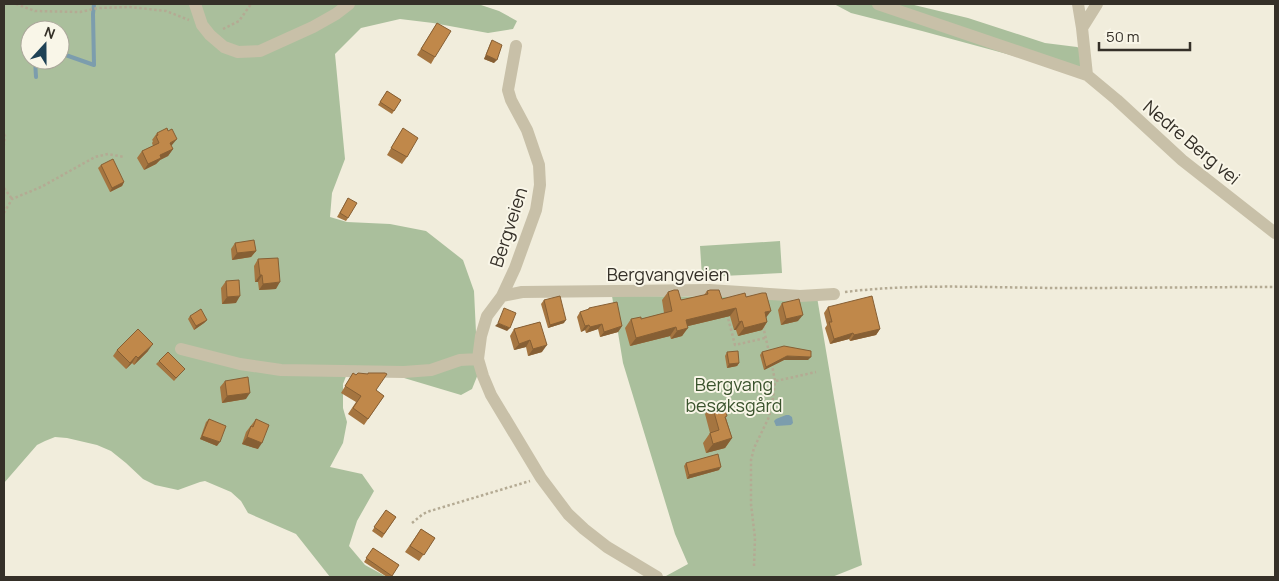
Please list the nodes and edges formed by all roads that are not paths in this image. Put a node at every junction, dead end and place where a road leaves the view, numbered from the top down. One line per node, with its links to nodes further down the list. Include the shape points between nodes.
1 (195, 4): 2 (street, via 210,35 224,47 238,52 260,51 312,28)
2 (349, 4)
3 (878, 4): 8 (street, Nedre Berg vei)
4 (1078, 4): 6 (street)
5 (1097, 4): 6 (street)
6 (1082, 28): 8 (street)
7 (516, 46): 11 (street, Bergveien, via 508,90 539,165 540,185 536,210)
8 (1087, 76): 9 (street, Nedre Berg vei, via 1182,160)
9 (1275, 233)
10 (834, 294): 11 (street, Bergvangveien, via 800,296 709,290 522,292)
11 (502, 296): 13 (street, Bergveien, via 487,316)
12 (180, 349): 13 (street, via 281,370 404,372 432,370 460,360)
13 (478, 359): 14 (street, Bergveien, via 491,395 541,478 568,514 607,547)
14 (658, 577)

